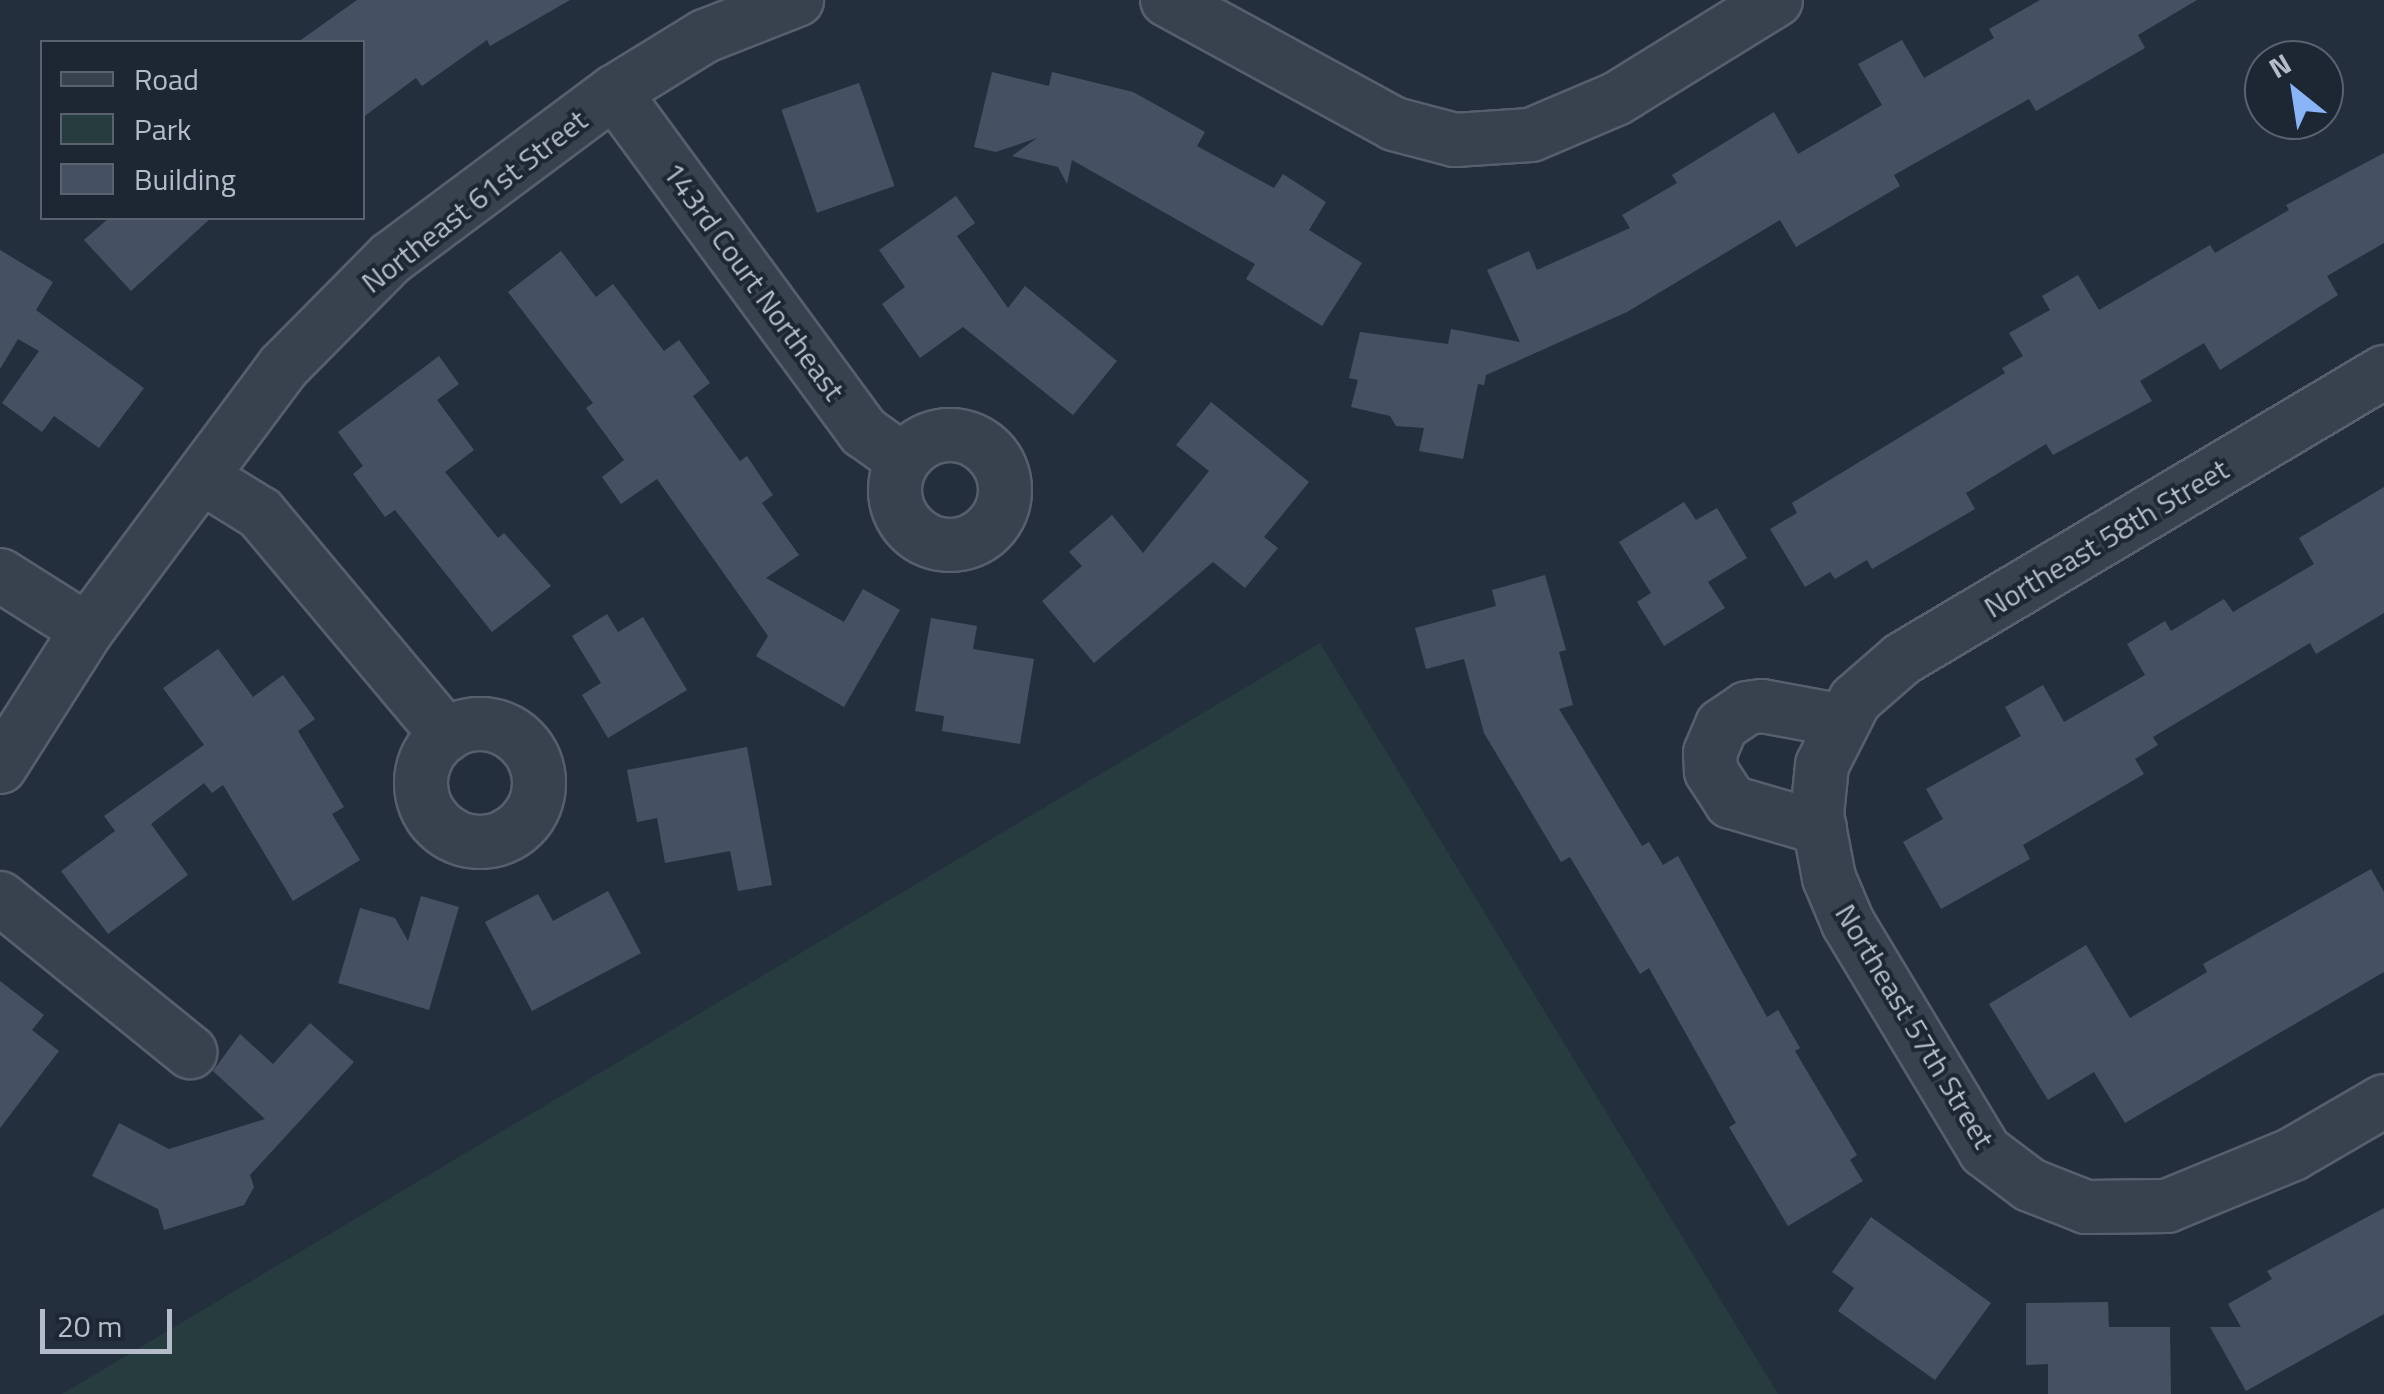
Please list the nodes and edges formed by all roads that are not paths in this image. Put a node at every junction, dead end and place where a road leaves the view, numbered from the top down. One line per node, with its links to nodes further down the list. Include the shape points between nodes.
1 (797, 0): 4 (street, Northeast 61st Street, via 705,36)
2 (1167, 0): 3 (street, via 1394,124 1456,140 1531,135 1616,99)
3 (1776, 0)
4 (614, 92): 6 (street, 143rd Court Northeast, via 864,432); 7 (street, Northeast 61st Street, via 391,258 282,367)
5 (2384, 372): 11 (street, Northeast 58th Street, via 1902,659 1854,700)
6 (903, 460)
7 (202, 478): 9 (street, Northeast 61st Street); 10 (street, via 260,513)
8 (0, 574): 9 (street)
9 (87, 630): 12 (street, Northeast 61st Street)
10 (446, 734)
11 (1833, 743): 13 (street, Northeast 57th Street); 13 (street, via 1762,706 1722,725 1710,753 1711,771 1731,802)
12 (0, 767)
13 (1820, 828): 16 (street, Northeast 57th Street, via 1829,878 1848,923 1985,1151 2030,1186 2086,1207 2167,1206 2294,1154)
14 (0, 898): 15 (street)
15 (190, 1052)
16 (2384, 1100)

